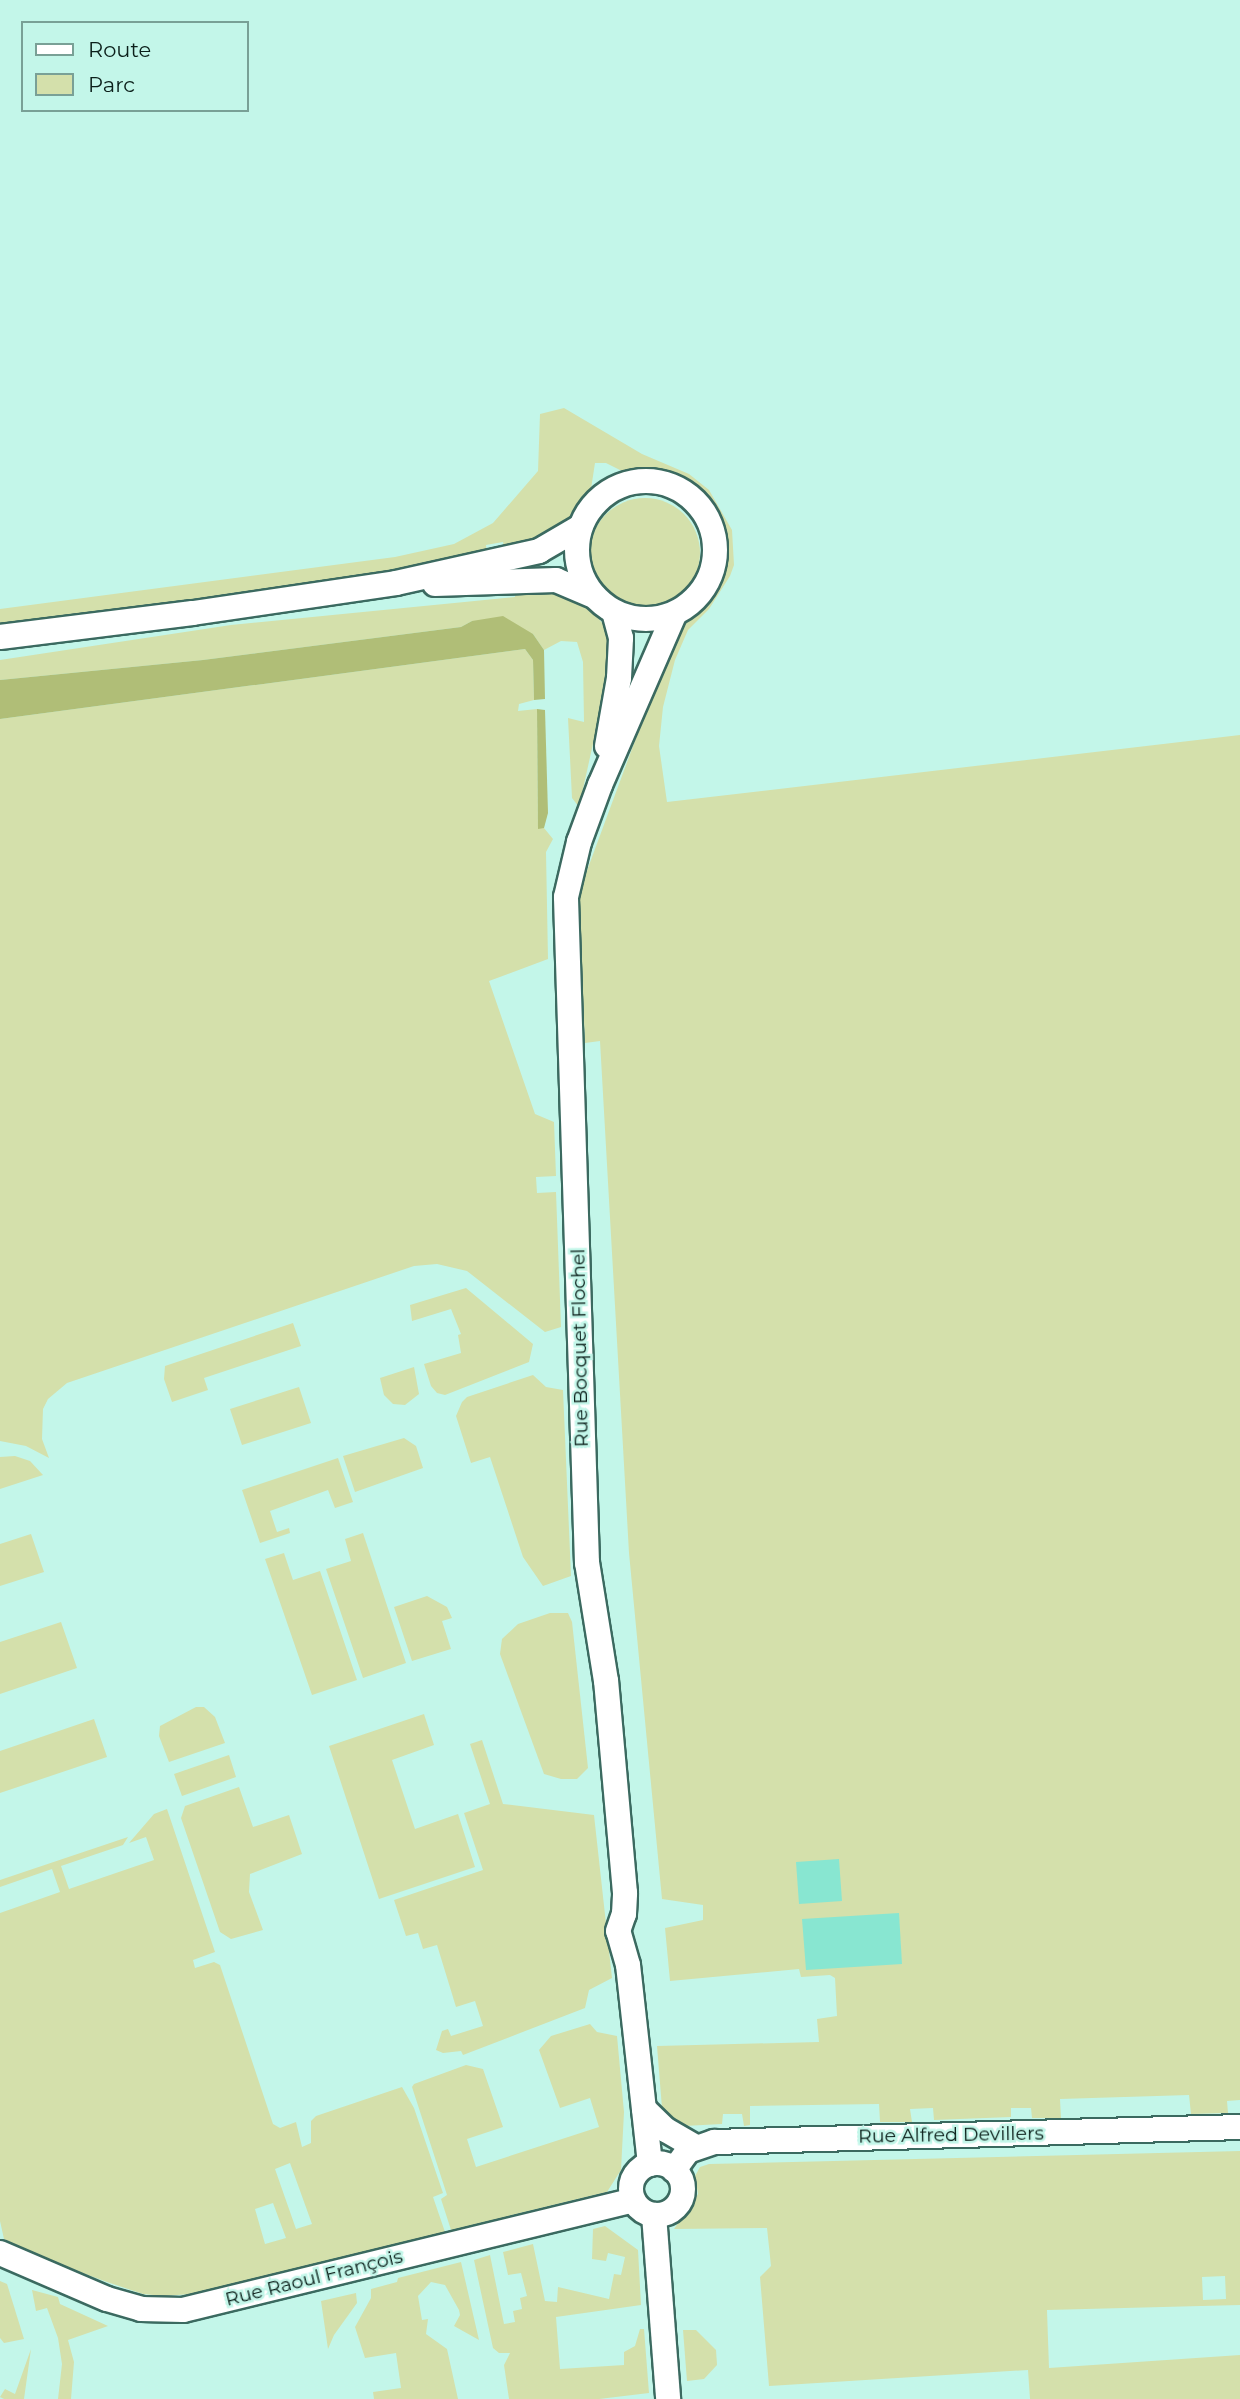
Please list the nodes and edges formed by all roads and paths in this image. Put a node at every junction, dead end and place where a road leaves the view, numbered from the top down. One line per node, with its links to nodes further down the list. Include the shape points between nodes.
1 (580, 527): 2 (street, via 539,551); 3 (street, via 577,562); 5 (street, via 597,500 629,482 670,485 703,509 716,548 713,569 705,588)
2 (396, 583): 3 (street, via 556,580); 6 (street)
3 (592, 595): 4 (street)
4 (614, 612): 5 (street, via 633,619); 7 (street, Rue Bocquet Flochel, via 621,638 619,678)
5 (674, 615): 7 (street, Rue Bocquet Flochel)
6 (0, 637)
7 (600, 785): 8 (street, Rue Bocquet Flochel, via 566,897 566,966 587,1563 606,1681)
8 (643, 2109): 10 (street, via 666,2130); 11 (street, Rue Bocquet Flochel)
9 (1240, 2127): 10 (street, Rue Alfred Devillers, via 740,2140)
10 (696, 2147): 11 (street)
11 (662, 2167): 12 (street, via 642,2168 632,2182); 13 (street, via 683,2186 678,2204)
12 (634, 2200): 13 (street, via 642,2210); 14 (street, Rue Raoul François, via 183,2310 141,2309 107,2299)
13 (654, 2214): 15 (street)
14 (0, 2253)
15 (668, 2399)

